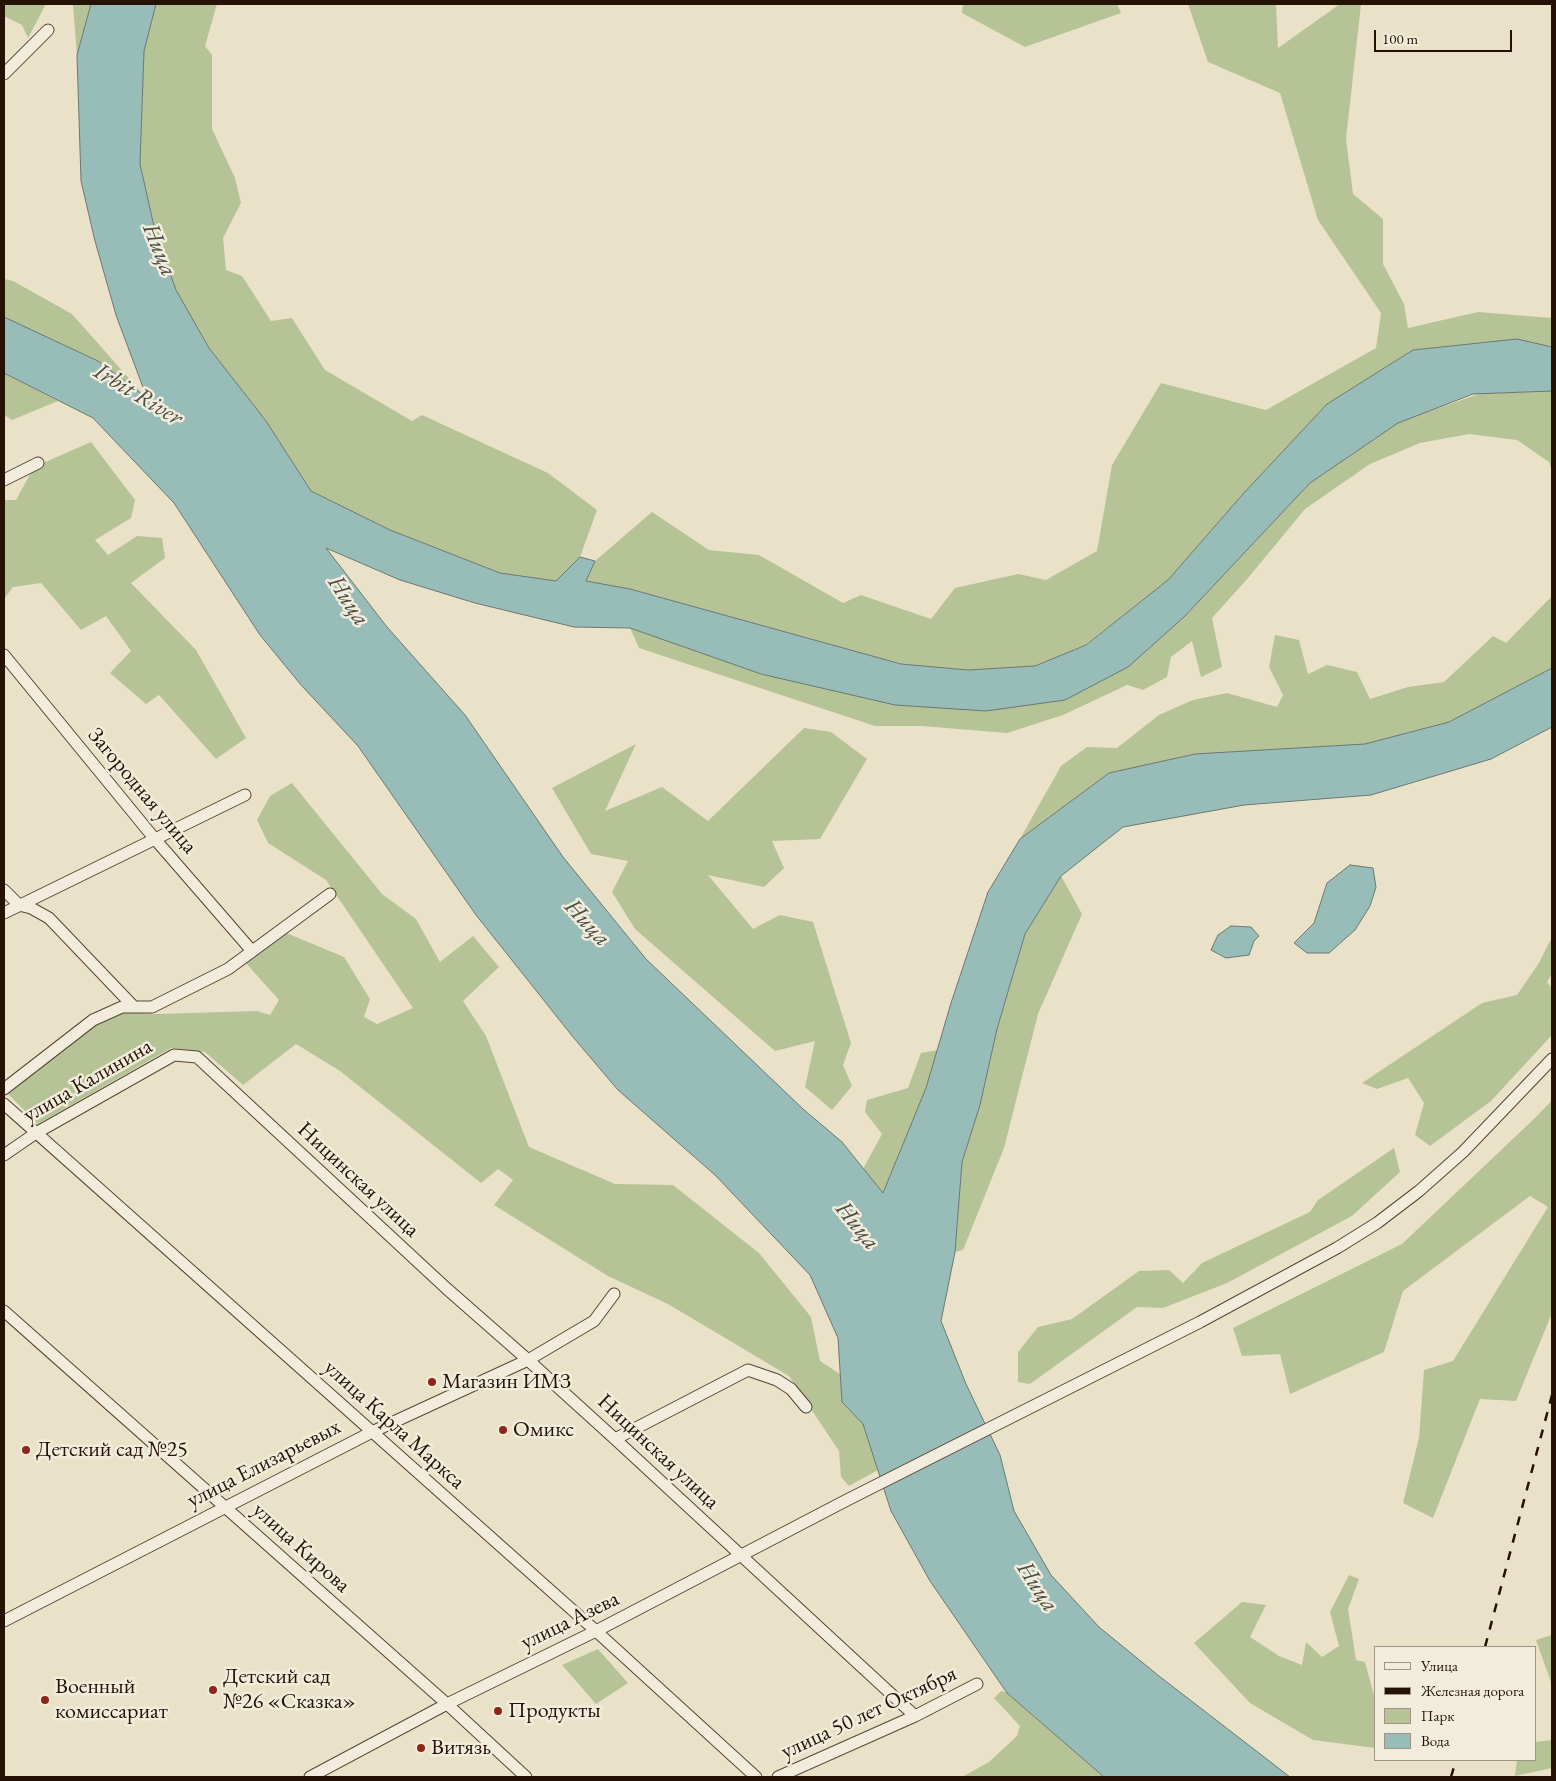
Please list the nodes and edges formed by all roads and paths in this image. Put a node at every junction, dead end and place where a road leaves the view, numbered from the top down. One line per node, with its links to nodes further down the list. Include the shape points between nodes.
1 (48, 30): 2 (street)
2 (4, 74)
3 (38, 463): 4 (street)
4 (4, 480)
5 (4, 655): 7 (street, Загородная улица)
6 (245, 794): 7 (street)
7 (154, 838): 10 (street); 12 (street, Загородная улица)
8 (4, 890): 10 (street)
9 (330, 894): 12 (street, улица Калинина)
10 (19, 905): 11 (street); 13 (street, via 49,918)
11 (4, 913)
12 (252, 951): 13 (street, улица Калинина, via 228,969 152,1008)
13 (134, 1007): 16 (street, улица Калинина, via 122,1007 93,1020)
14 (197, 1057): 18 (street, улица Калинина, via 174,1055); 22 (street, Ницинская улица)
15 (1552, 1059): 27 (street, улица Азева, via 1463,1152 1377,1223 1337,1248 1200,1322)
16 (4, 1089)
17 (4, 1104): 18 (street, улица Карла Маркса)
18 (36, 1133): 19 (street, улица Калинина); 24 (street, улица Карла Маркса)
19 (4, 1155)
20 (614, 1294): 22 (street, улица Елизарьевых, via 594,1321)
21 (4, 1311): 26 (street, улица Кирова)
22 (528, 1360): 24 (street, улица Елизарьевых); 25 (street, Ницинская улица)
23 (806, 1407): 25 (street, via 784,1384 748,1370)
24 (372, 1432): 26 (street, улица Елизарьевых); 29 (street, улица Карла Маркса)
25 (615, 1438): 27 (street, Ницинская улица)
26 (224, 1506): 28 (street, улица Елизарьевых); 31 (street, улица Кирова)
27 (742, 1556): 29 (street, улица Азева); 32 (street, Ницинская улица)
28 (4, 1621)
29 (596, 1631): 31 (street, улица Азева); 35 (street, улица Карла Маркса)
30 (977, 1684): 32 (street, улица 50 лет Октября)
31 (447, 1704): 33 (street, улица Азева); 34 (street, улица Кирова)
32 (915, 1716): 36 (street, улица 50 лет Октября)
33 (310, 1777)
34 (526, 1777)
35 (756, 1777)
36 (778, 1777)

